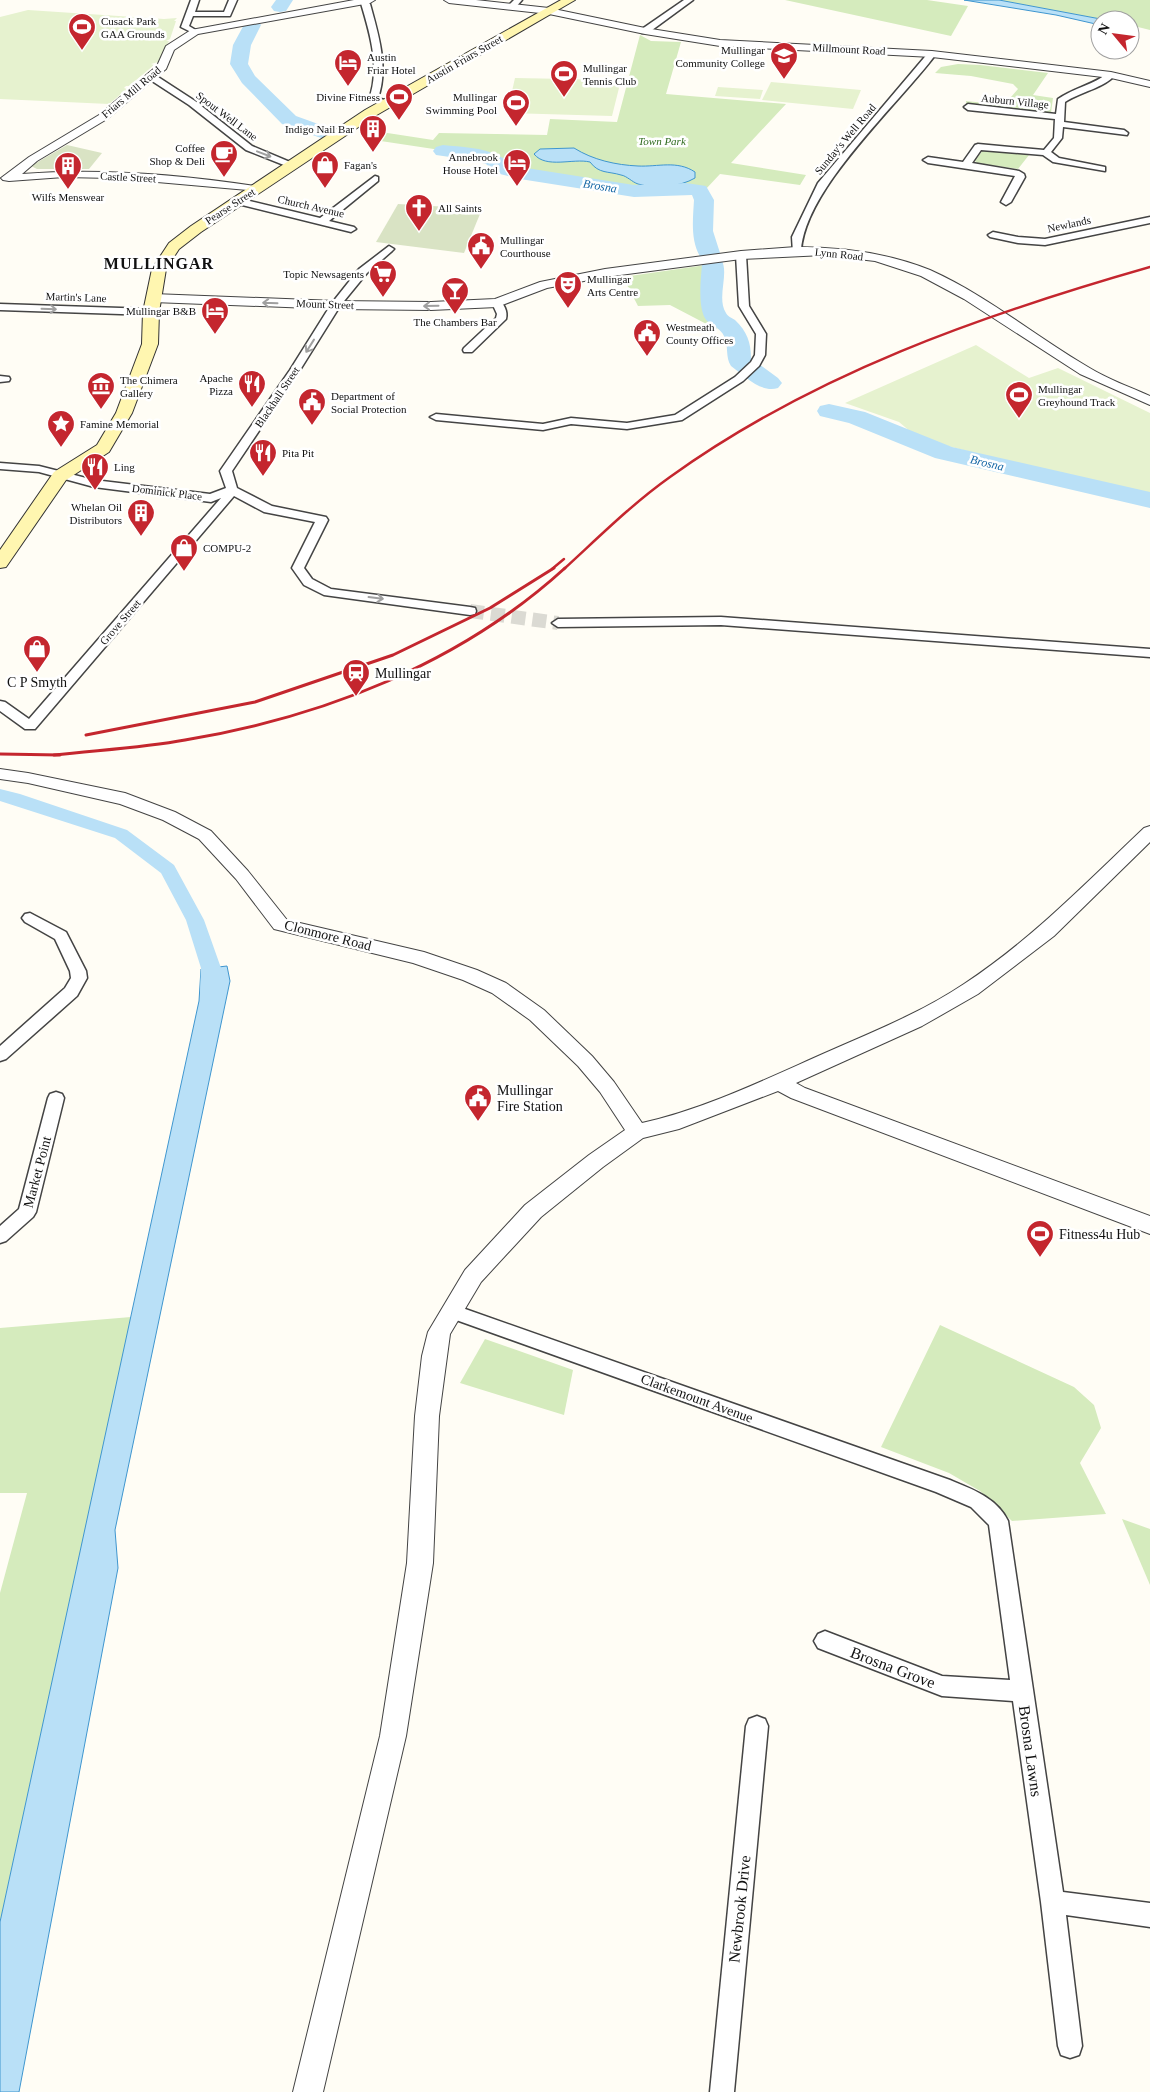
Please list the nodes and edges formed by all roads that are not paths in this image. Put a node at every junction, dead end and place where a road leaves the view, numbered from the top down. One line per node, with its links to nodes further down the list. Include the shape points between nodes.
1 (195, 0): 9 (street)
2 (233, 0): 9 (street, via 227,14)
3 (449, 0): 7 (street, Millmount Road)
4 (569, 0): 8 (main road, Austin Friars Street)
5 (689, 0): 10 (street)
6 (367, 1): 11 (street, Friars Mill Road); 16 (street, via 375,40 378,92 373,100)
7 (515, 3): 8 (street, Millmount Road)
8 (549, 11): 10 (street, Millmount Road); 16 (main road, Austin Friars Street)
9 (189, 14): 11 (street, via 184,27)
10 (645, 31): 12 (street, Millmount Road, via 720,43)
11 (195, 32): 14 (street, Friars Mill Road, via 170,48 162,67)
12 (932, 54): 13 (street, Millmount Road); 36 (street, Sunday's Well Road, via 824,183 797,237)
13 (1112, 75): 15 (street, Millmount Road); 18 (street, Auburn Village, via 1061,101)
14 (152, 77): 23 (street, Spout Well Lane, one-way to 23, via 249,148); 26 (street, Friars Mill Road, via 102,117)
15 (1150, 84)
16 (387, 104): 20 (main road, Austin Friars Street)
17 (968, 107): 18 (street, Auburn Village)
18 (1061, 121): 19 (street, Auburn Village); 21 (street, Auburn Village, via 1058,138)
19 (1124, 133)
20 (335, 136): 23 (main road, Pearse Street)
21 (1046, 154): 24 (street, via 978,146); 25 (street, via 1056,160)
22 (928, 160): 24 (street)
23 (292, 165): 28 (main road, Pearse Street)
24 (966, 165): 30 (street, via 1019,174)
25 (1102, 169)
26 (4, 178): 28 (street, Castle Street, via 66,174 125,176)
27 (375, 179): 32 (street)
28 (256, 190): 29 (main road, Pearse Street)
29 (237, 201): 32 (street, Church Avenue); 39 (main road, Pearse Street, via 174,246 159,269)
30 (1006, 202)
31 (1150, 220): 34 (street, Newlands, via 1044,242)
32 (321, 222): 33 (street, Church Avenue)
33 (351, 229)
34 (993, 235)
35 (389, 248): 40 (street, via 363,270)
36 (796, 250): 37 (street, Lynn Road); 43 (street, Lynn Road, via 870,257 925,273 968,296 1085,371)
37 (741, 255): 38 (street, Lynn Road, via 569,279); 44 (street, via 744,306 761,334 760,355 739,379 678,418 627,426 571,421 542,427)
38 (497, 303): 40 (street, Mount Street, one-way to 40); 42 (street, via 501,319)
39 (152, 305): 40 (street, Mount Street, one-way to 39); 41 (street, Martin's Lane, one-way to 39); 46 (main road, Pearse Street, via 150,344 124,413 103,448)
40 (336, 305): 47 (street, Blackhall Street, one-way to 47, via 226,471)
41 (0, 307)
42 (468, 350)
43 (1150, 401)
44 (436, 417)
45 (0, 466): 46 (street, via 39,469)
46 (60, 476): 47 (street, Dominick Place, via 211,498); 48 (main road)
47 (232, 490): 49 (street, one-way to 49, via 268,509 322,520 298,568 308,582 328,592); 52 (street, Grove Street, via 30,726)
48 (0, 563)
49 (470, 611)
50 (558, 623): 51 (street, via 721,621)
51 (1150, 653)
52 (0, 705)
53 (0, 774): 59 (street, Clonmore Road, via 125,799 169,816 205,836 242,875 281,925 417,957 499,988 537,1016 585,1061)
54 (1150, 832): 57 (street, via 1047,931 971,989 915,1021)
55 (30, 918): 56 (street, via 61,936 79,978 70,992)
56 (0, 1055)
57 (778, 1082): 59 (street, via 672,1124); 60 (street, via 798,1093)
58 (56, 1098): 61 (street, Market Point, via 27,1212)
59 (637, 1132): 62 (street, via 533,1211 473,1276)
60 (1150, 1226)
61 (0, 1236)
62 (451, 1311): 63 (street, Clarkemount Avenue); 70 (street, via 439,1332 434,1356 427,1416 420,1563 393,1736)
63 (943, 1486): 65 (street, Brosna Lawns, via 978,1501 998,1521)
64 (825, 1641): 65 (street, Brosna Grove, via 942,1686)
65 (1022, 1691): 67 (street, Brosna Lawns)
66 (757, 1726): 71 (street, Newbrook Drive)
67 (1053, 1902): 68 (street); 69 (street, Brosna Lawns)
68 (1150, 1915)
69 (1070, 2046)
70 (308, 2092)
71 (722, 2092)

